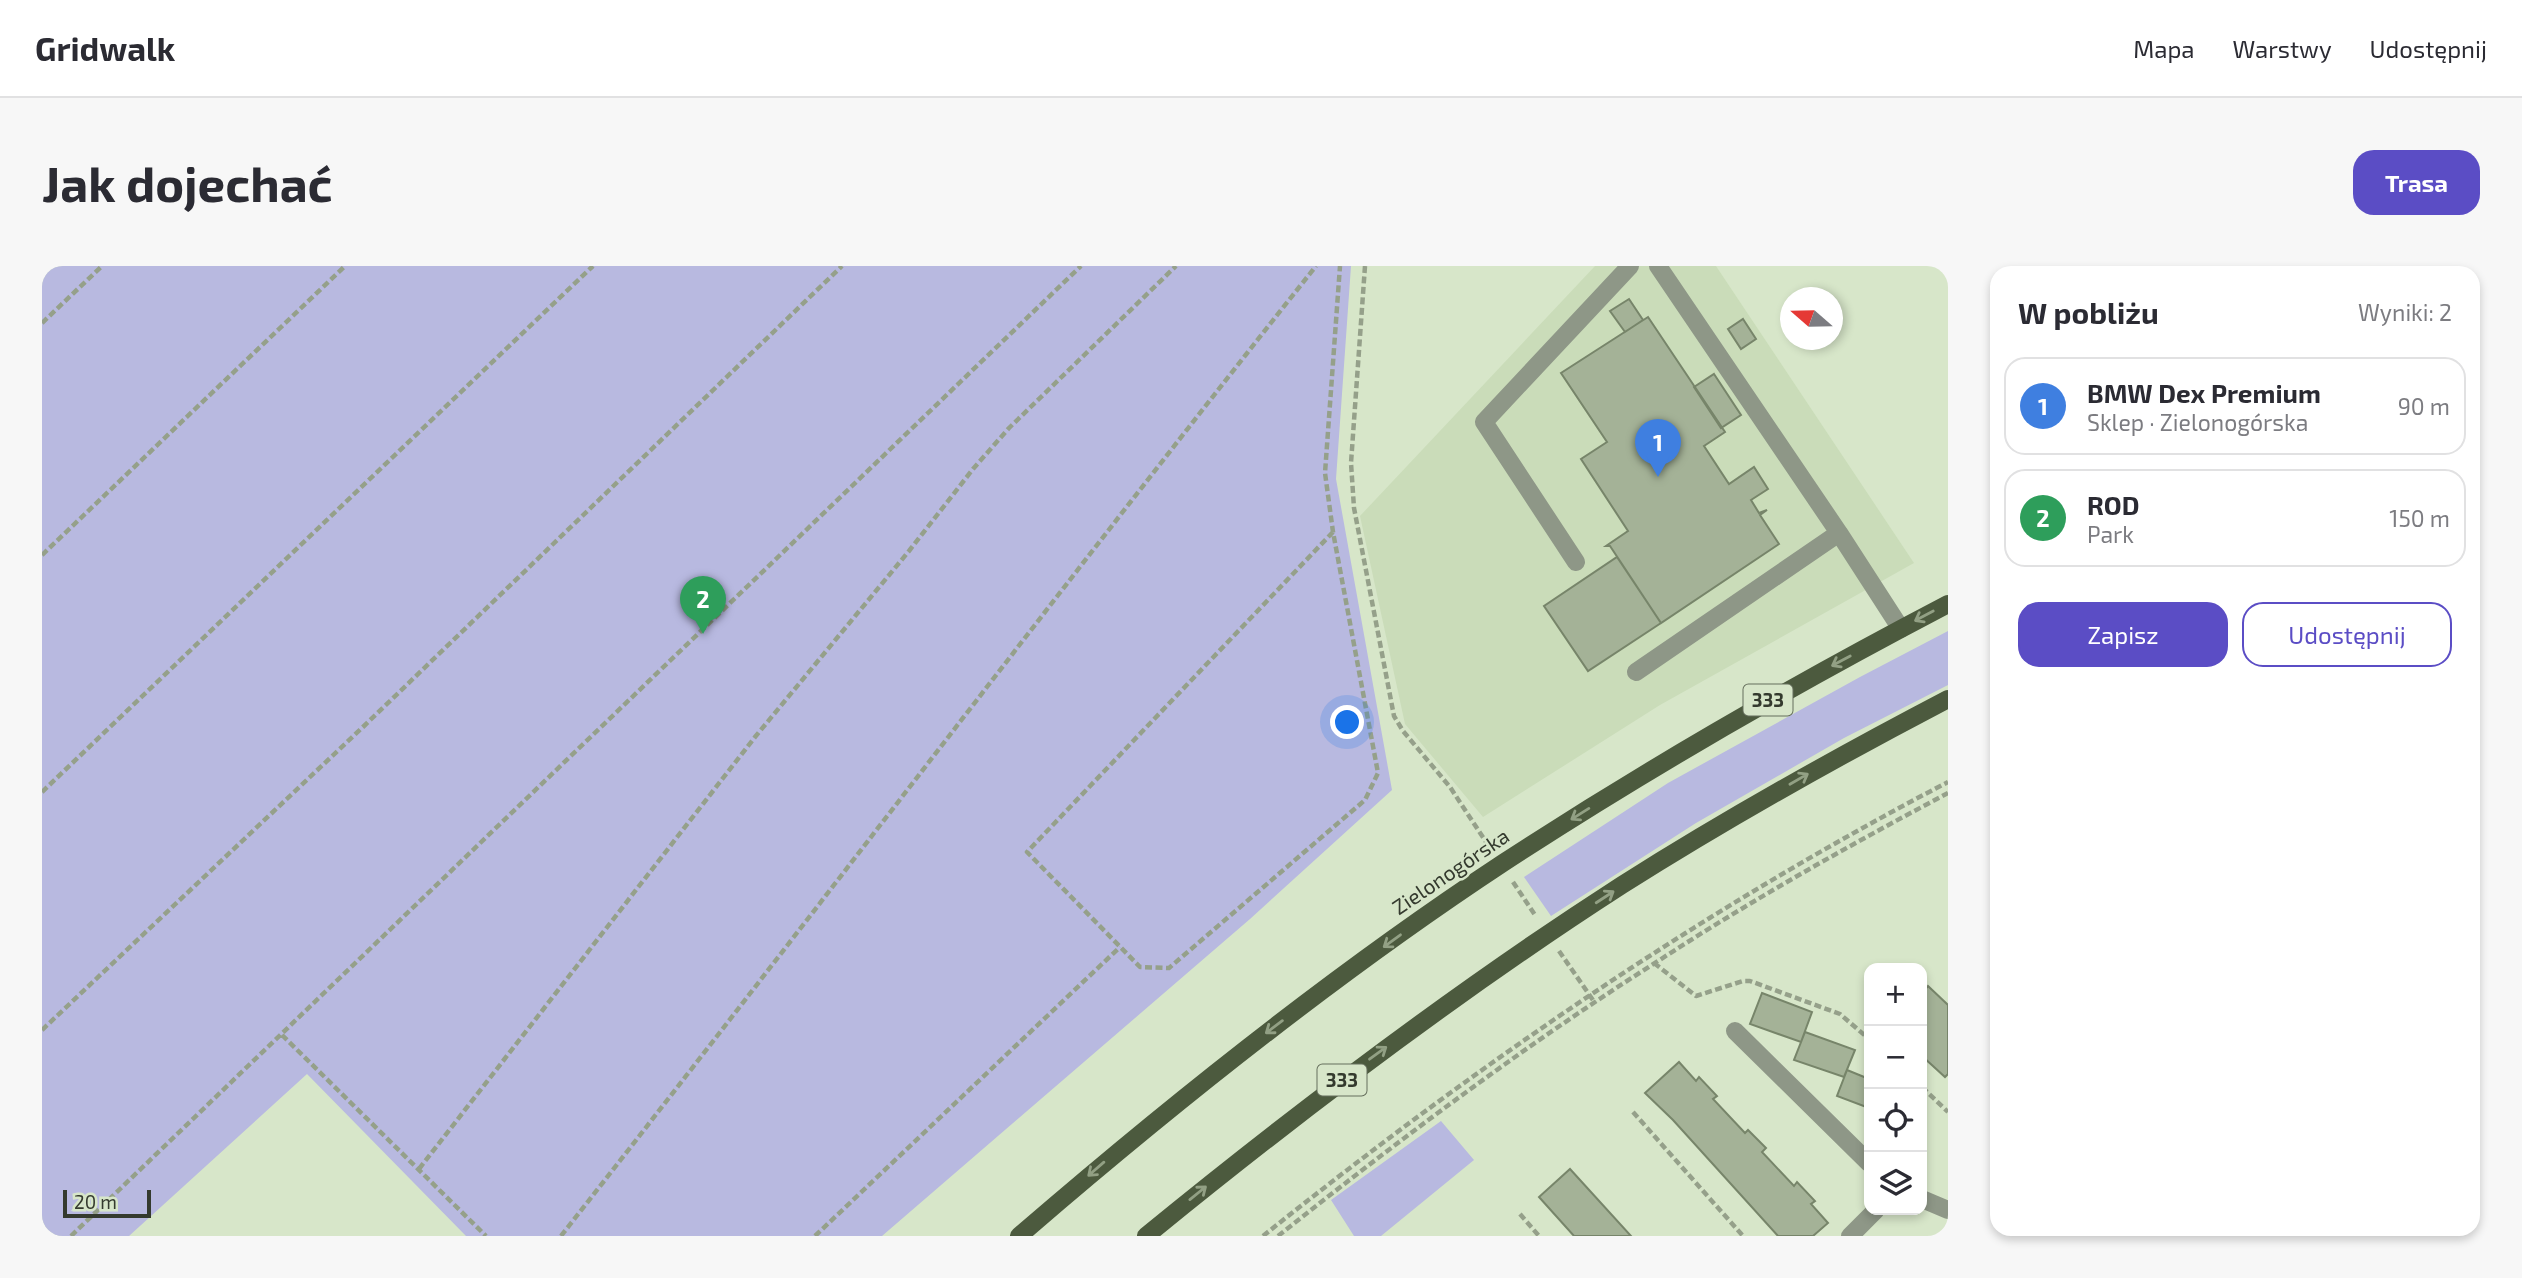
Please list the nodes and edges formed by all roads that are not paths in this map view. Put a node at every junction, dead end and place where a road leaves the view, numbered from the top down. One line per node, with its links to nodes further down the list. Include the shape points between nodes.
1 (1630, 266): 4 (lane, via 1484,422)
2 (1658, 266): 3 (lane)
3 (1839, 533): 6 (lane); 7 (lane)
4 (1576, 562)
5 (1948, 604): 6 (main road, Zielonogórska / 333, one-way to 6)
6 (1901, 629): 14 (main road, Zielonogórska / 333, one-way to 14, via 1719,728 1461,892 1188,1093)
7 (1636, 672)
8 (1948, 699): 15 (main road, 333, one-way to 8, via 1341,1081 1548,934 1765,798)
9 (1735, 1031): 10 (lane)
10 (1864, 1158)
11 (1927, 1201): 12 (lane)
12 (1948, 1210)
13 (1871, 1215): 16 (lane)
14 (1019, 1236)
15 (1146, 1236)
16 (1850, 1236)

